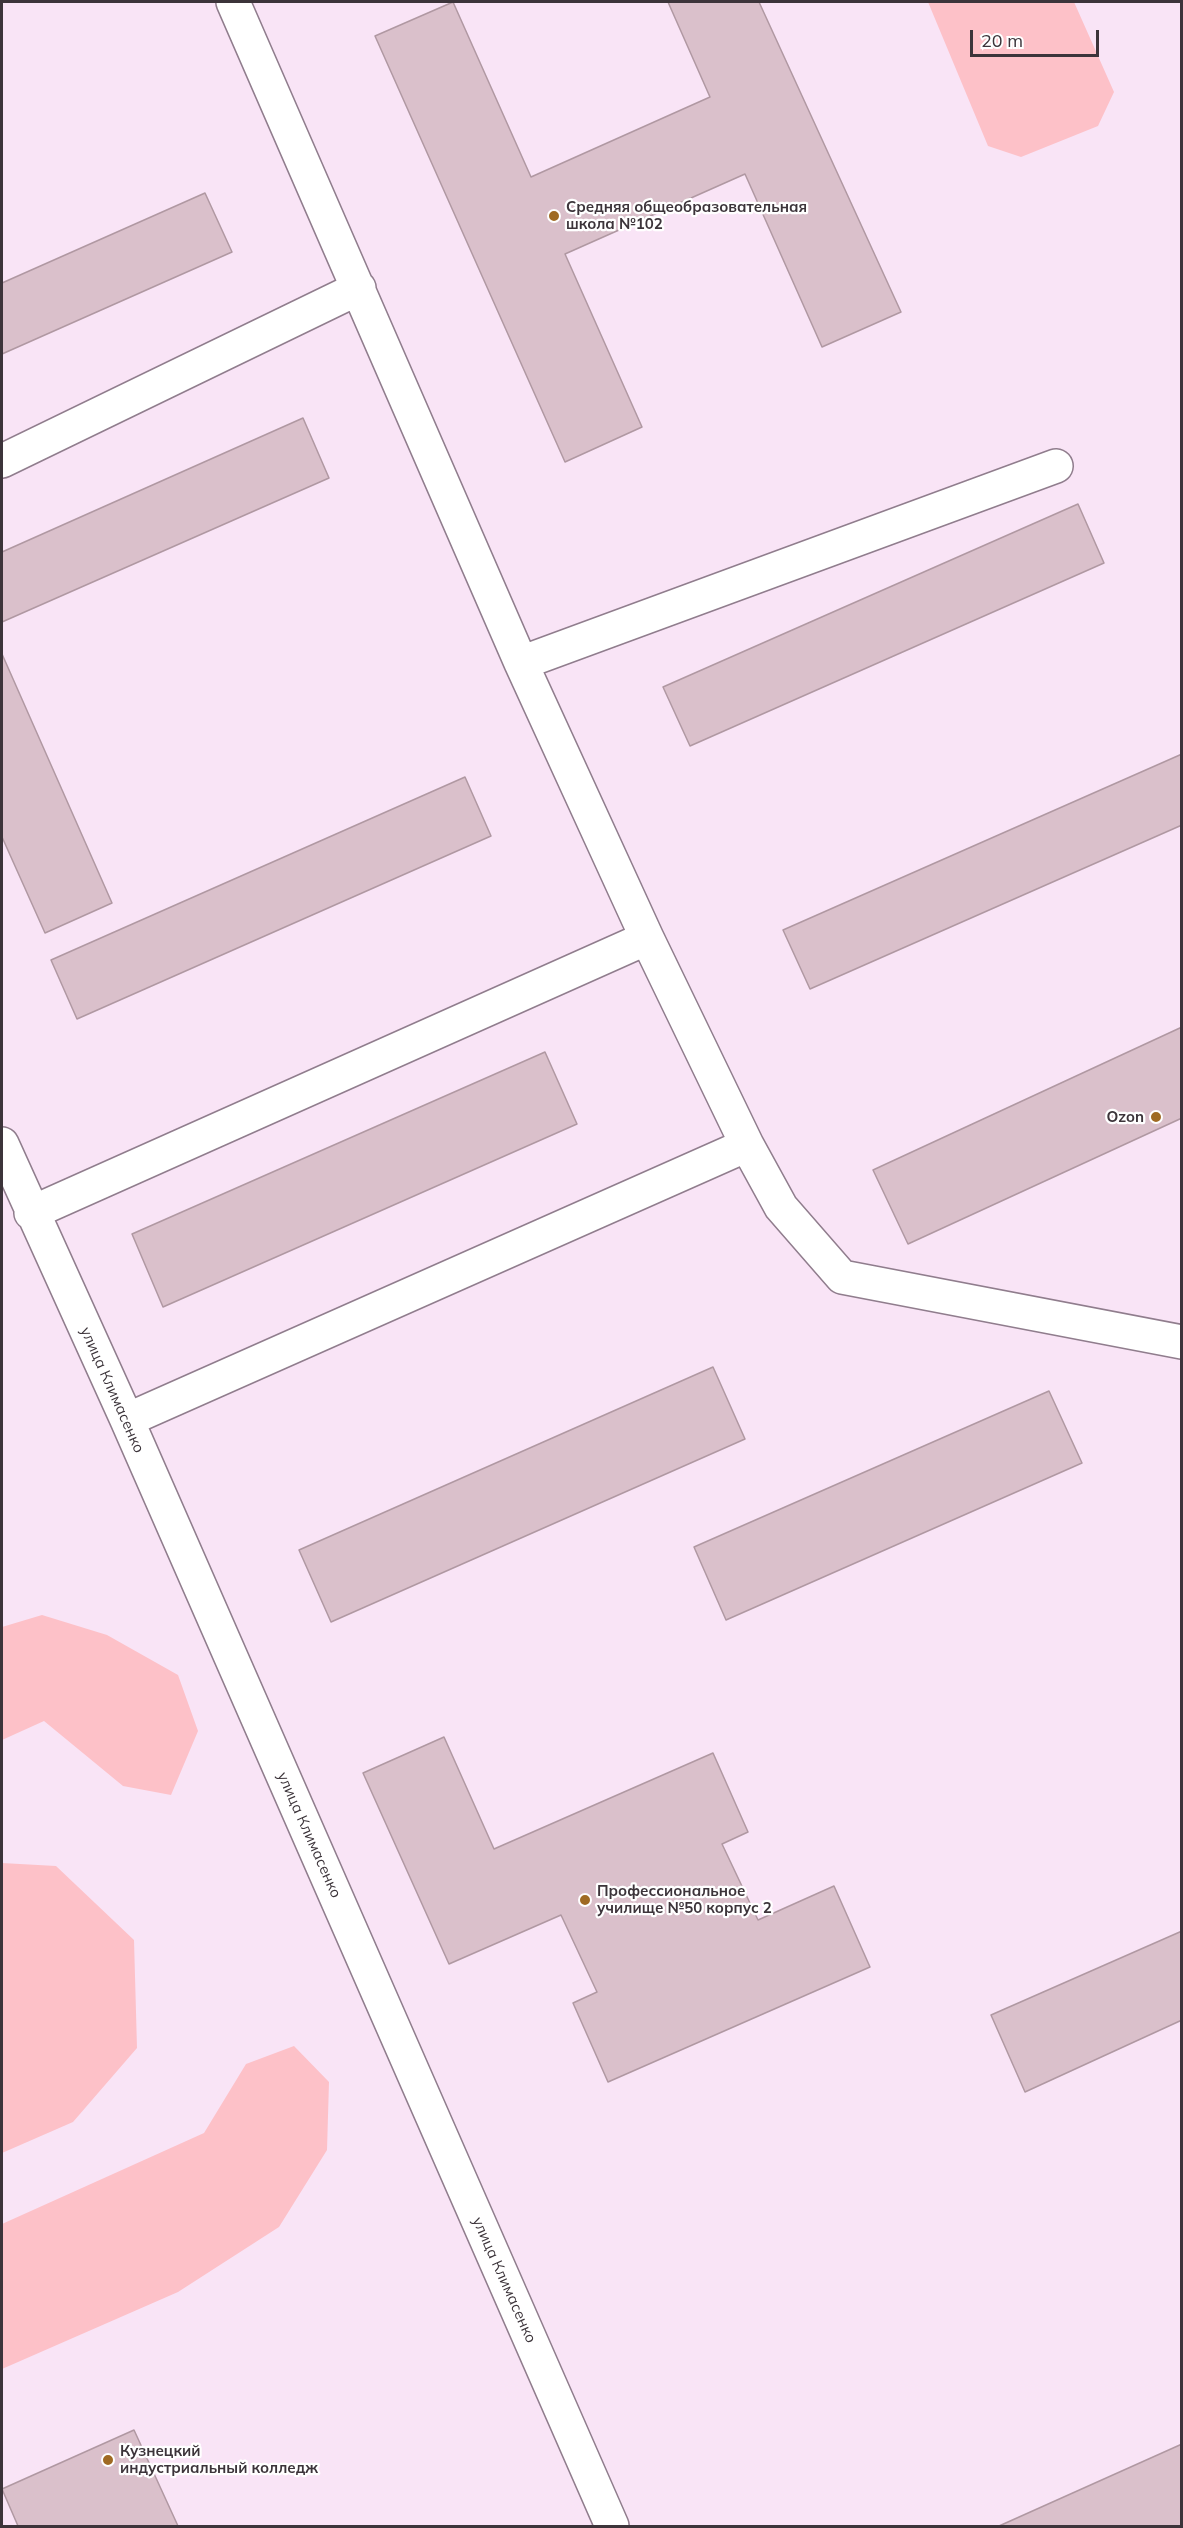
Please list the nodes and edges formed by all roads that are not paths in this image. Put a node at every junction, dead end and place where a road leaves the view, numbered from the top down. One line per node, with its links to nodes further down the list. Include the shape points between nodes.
1 (233, 2): 2 (street)
2 (359, 288): 3 (street); 5 (street)
3 (2, 461)
4 (1056, 465): 5 (street)
5 (521, 663): 6 (street)
6 (646, 938): 8 (street); 9 (street)
7 (2, 1144): 9 (street, улица Климасенко)
8 (747, 1145): 10 (street, via 781,1207 842,1277); 11 (street)
9 (31, 1213): 11 (street, улица Климасенко)
10 (1182, 1342)
11 (127, 1420): 12 (street, улица Климасенко)
12 (612, 2526)

